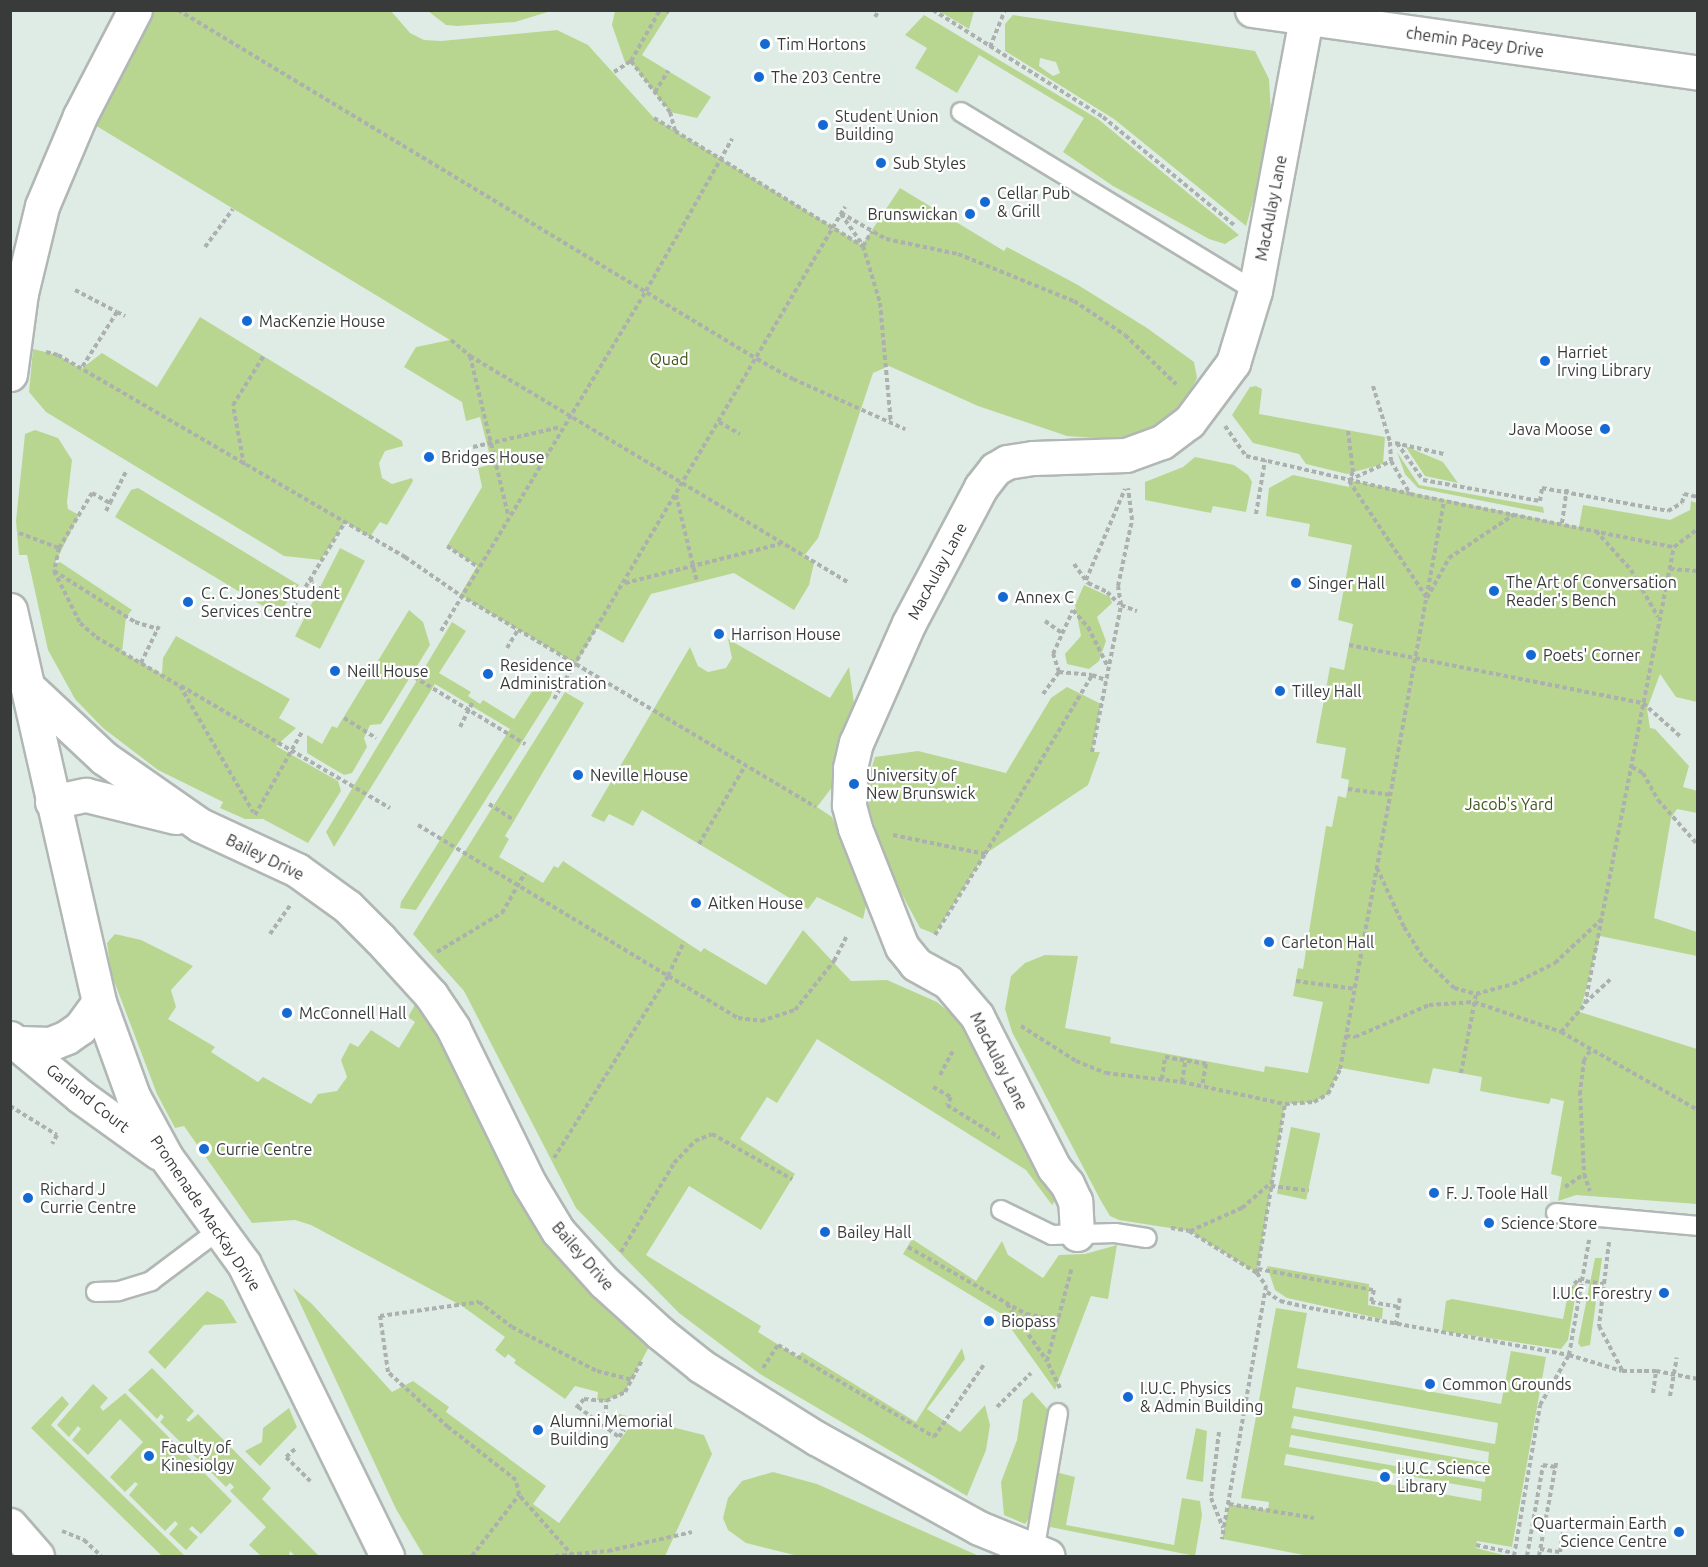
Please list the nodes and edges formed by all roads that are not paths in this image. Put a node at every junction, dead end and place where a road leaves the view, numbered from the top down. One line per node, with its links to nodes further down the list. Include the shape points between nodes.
1 (135, 10): 7 (street, via 80,116 49,187 21,293)
2 (1252, 10): 3 (street, chemin Pacey Drive)
3 (1306, 19): 4 (street, chemin Pacey Drive); 6 (street, MacAulay Lane)
4 (1698, 73)
5 (961, 112): 6 (lane)
6 (1255, 291): 19 (street, MacAulay Lane, via 1233,363 1178,434 1126,455 1033,458 1007,462 995,469 981,487 909,623 856,742 850,768 849,806 902,947 916,964 948,982 977,1016 1054,1168 1075,1201)
7 (10, 374)
8 (10, 610): 9 (street, Promenade MacKay Drive)
9 (28, 687): 10 (street, Promenade MacKay Drive); 11 (street, Bailey Drive, via 104,758)
10 (52, 802): 11 (street, Bailey Drive, via 86,795); 12 (street, Promenade MacKay Drive)
11 (200, 825): 24 (street, Bailey Drive, via 297,870 325,889 407,967 453,1028 529,1183 558,1231 604,1282 701,1366 918,1497)
12 (99, 1002): 13 (street, via 80,1028 67,1037 50,1044); 14 (street, Promenade MacKay Drive, via 133,1096)
13 (15, 1041): 14 (street, Garland Court, via 81,1096)
14 (166, 1157): 18 (street, Promenade MacKay Drive)
15 (1001, 1210): 19 (lane, via 1052,1234)
16 (1556, 1213): 17 (lane)
17 (1698, 1226)
18 (219, 1230): 21 (lane, via 151,1281 119,1291); 26 (street, Promenade MacKay Drive, via 263,1300)
19 (1077, 1234): 20 (lane, via 1115,1233)
20 (1147, 1238)
21 (96, 1292)
22 (1058, 1413): 24 (lane)
23 (10, 1526): 25 (street)
24 (1041, 1554)
25 (37, 1557)
26 (387, 1557)

